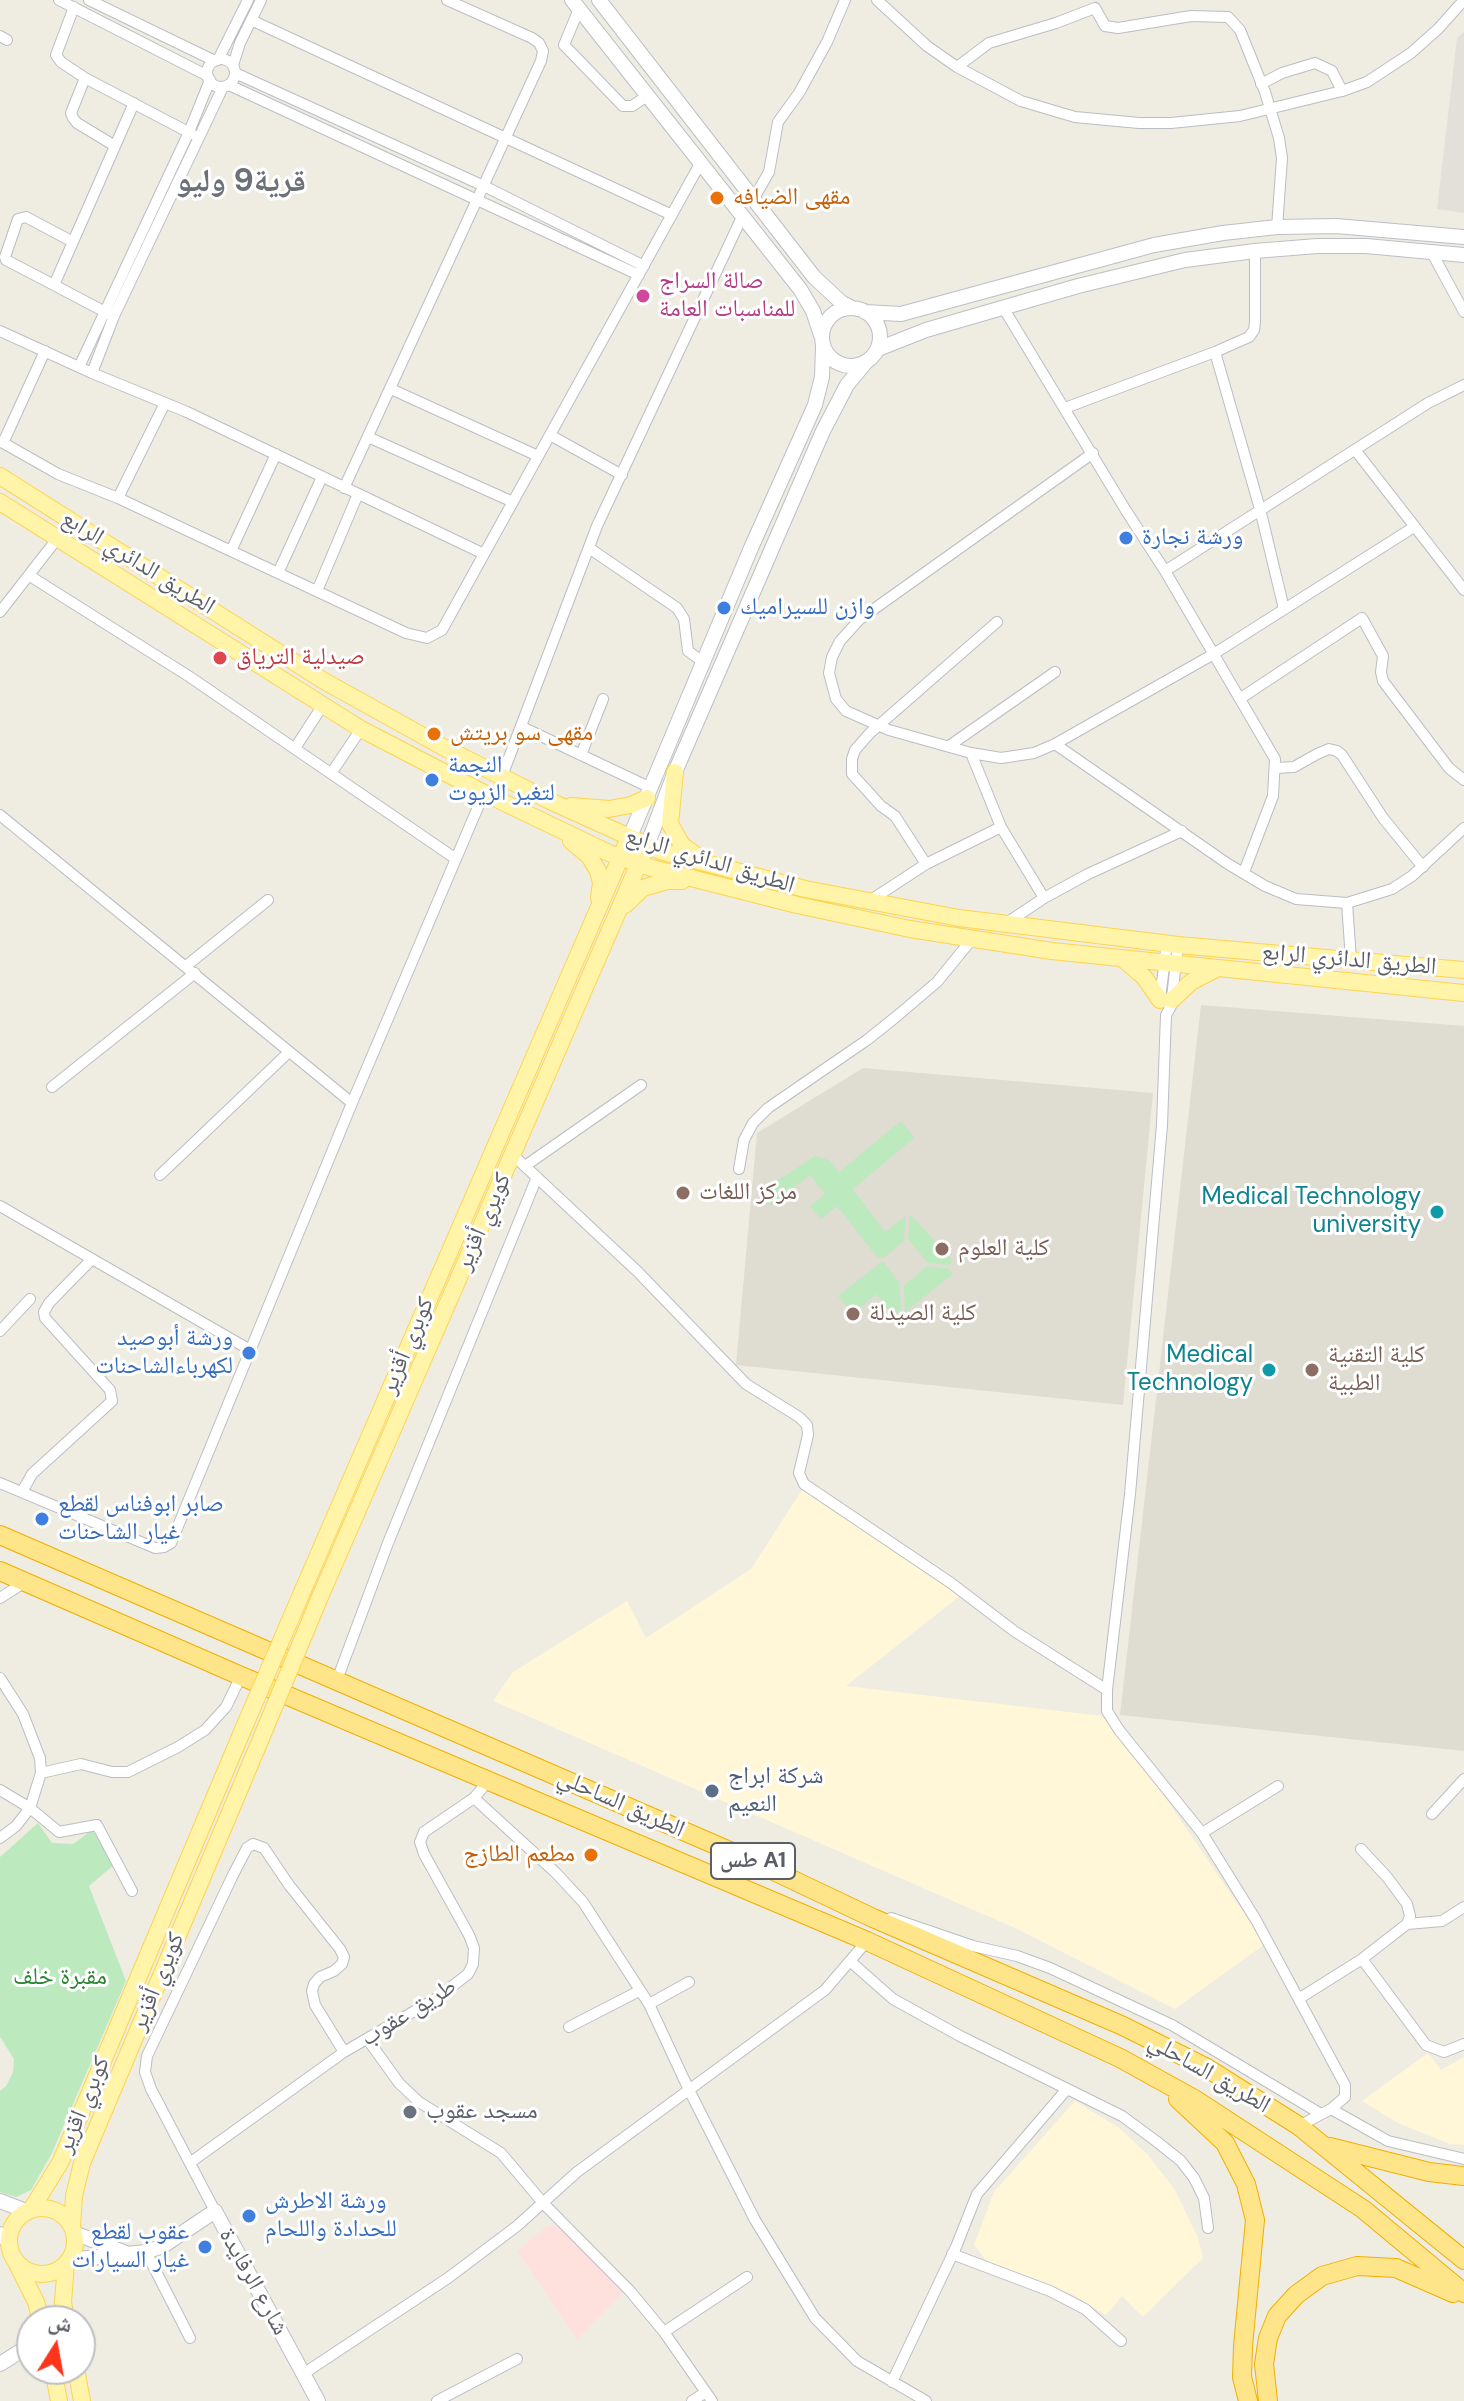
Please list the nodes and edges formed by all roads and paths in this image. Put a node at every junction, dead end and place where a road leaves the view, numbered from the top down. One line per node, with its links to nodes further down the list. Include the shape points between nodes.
1 (59, 0): 12 (street)
2 (89, 0): 16 (street)
3 (248, 0): 16 (street)
4 (261, 0): 13 (street)
5 (447, 0): 15 (street, via 532,38)
6 (599, 0): 33 (main road)
7 (845, 0): 33 (street, via 799,93 778,122 769,172)
8 (877, 0): 17 (street)
9 (1464, 0): 23 (street, via 1411,53 1367,82)
10 (1095, 4): 17 (street, via 1056,23 989,43); 21 (street, via 1105,26 1118,28 1191,16 1228,17 1240,30)
11 (575, 5): 14 (street); 24 (main road)
12 (74, 7): 19 (street, via 56,55); 20 (street)
13 (251, 20): 18 (street); 28 (street)
14 (564, 45): 15 (street); 24 (street, via 623,106)
15 (543, 51): 28 (street)
16 (217, 60): 18 (street); 20 (street)
17 (957, 67): 26 (street, via 1021,101 1110,122 1171,123)
18 (234, 69): 22 (street); 31 (street)
19 (85, 78): 25 (street); 29 (street, via 73,118)
20 (209, 78): 22 (street); 27 (street)
21 (1261, 84): 23 (street, via 1315,63 1332,71); 26 (street)
22 (226, 86): 27 (street); 32 (street)
23 (1342, 91): 26 (street)
24 (647, 96): 30 (main road)
25 (134, 103): 27 (street); 29 (street)
26 (1270, 109): 36 (street, via 1282,158)
27 (193, 134): 49 (street)
28 (507, 139): 31 (street); 34 (street)
29 (115, 146): 39 (street)
30 (701, 162): 34 (street); 35 (main road)
31 (484, 186): 32 (street); 44 (street)
32 (478, 198): 44 (street); 59 (street)
33 (754, 198): 47 (main road, via 814,277)
34 (672, 215): 44 (street)
35 (742, 217): 51 (main road, via 800,289); 69 (street)
36 (1277, 227): 37 (main road); 38 (main road, via 1357,227)
37 (1223, 233): 42 (main road); 47 (main road, via 1154,245 901,314)
38 (1464, 237)
39 (73, 242): 45 (street); 45 (street, via 26,217 18,219 6,260)
40 (1255, 251): 41 (main road, via 1317,246); 42 (main road); 54 (street, via 1254,330)
41 (1431, 251): 43 (main road); 48 (street)
42 (1228, 254): 46 (main road, via 1128,272)
43 (1464, 255)
44 (641, 271): 62 (street)
45 (54, 285): 49 (street)
46 (1004, 309): 52 (main road); 61 (street)
47 (858, 310): 51 (main road, via 831,316); 52 (main road, via 877,324)
48 (1464, 312)
49 (109, 314): 56 (street); 57 (street)
50 (0, 331): 53 (street)
51 (822, 341): 55 (main road, via 827,355 841,365); 92 (main road, via 815,405)
52 (878, 349): 55 (main road)
53 (45, 351): 56 (street); 64 (street)
54 (1215, 352): 61 (street); 77 (street)
55 (866, 362): 107 (main road, via 831,413)
56 (79, 367): 57 (street)
57 (92, 373): 60 (street)
58 (1464, 385): 65 (street)
59 (391, 389): 63 (street); 68 (street)
60 (165, 403): 67 (street); 74 (street)
61 (1065, 408): 66 (street)
62 (550, 435): 68 (street); 69 (street)
63 (368, 437): 72 (street); 76 (street)
64 (1, 442): 74 (street, via 58,474)
65 (1356, 451): 77 (street); 78 (street)
66 (1093, 453): 83 (street); 97 (street, via 881,603 840,641 829,673 836,699 846,711)
67 (276, 454): 71 (street); 81 (street)
68 (538, 456): 76 (street)
69 (622, 475): 80 (street)
70 (0, 476): 108 (main road, الطريق الدائري الرابع, via 324,681)
71 (322, 477): 72 (street); 84 (street)
72 (344, 488): 73 (street)
73 (358, 494): 82 (street); 87 (street)
74 (118, 498): 81 (street)
75 (0, 502): 79 (main road, الطريق الدائري الرابع)
76 (513, 502): 82 (street)
77 (1260, 509): 83 (street); 88 (street)
78 (1414, 527): 86 (street); 88 (street)
79 (57, 539): 85 (street); 96 (main road, الطريق الدائري الرابع)
80 (589, 548): 92 (street, via 677,608 684,619 688,651); 98 (street)
81 (231, 551): 84 (street)
82 (484, 554): 87 (street, via 442,630 427,638)
83 (1165, 571): 91 (street)
84 (278, 573): 87 (street)
85 (30, 576): 89 (street); 102 (street)
86 (1464, 590)
87 (317, 591)
88 (1284, 609): 91 (street)
89 (0, 612)
90 (997, 622): 97 (street)
91 (1212, 655): 94 (street); 100 (street)
92 (703, 662): 111 (main road)
93 (1055, 672): 101 (street)
94 (1241, 698): 105 (street); 109 (street, via 1362,618 1383,656 1383,681 1449,768)
95 (603, 699): 104 (street)
96 (323, 705): 99 (main road, الطريق الدائري الرابع); 102 (street)
97 (878, 726): 101 (street); 123 (street, via 855,750 852,774 895,816)
98 (522, 727): 104 (street); 108 (street)
99 (361, 729): 106 (street); 110 (main road, الطريق الدائري الرابع)
100 (1055, 744): 103 (street, via 1014,757); 117 (street)
101 (949, 746): 103 (street)
102 (295, 748): 106 (street)
103 (971, 753): 115 (street)
104 (581, 755): 111 (street)
105 (1277, 768): 124 (street, via 1286,770 1329,749 1337,751); 126 (street, via 1273,796)
106 (332, 772): 121 (street)
107 (675, 772): 119 (main road); 125 (main road, via 673,831 682,845)
108 (502, 776): 112 (main road, الطريق الدائري الرابع)
109 (1464, 780)
110 (484, 793): 114 (main road, الطريق الدائري الرابع); 121 (street)
111 (649, 793): 112 (main road, via 639,802 609,809); 118 (main road)
112 (550, 801): 118 (main road, الطريق الدائري الرابع)
113 (0, 815): 141 (street)
114 (550, 825): 120 (main road, الطريق الدائري الرابع); 132 (main road, via 589,856 598,871 601,883)
115 (1001, 827): 123 (street); 128 (street)
116 (1464, 828): 124 (street)
117 (1182, 831): 126 (street); 128 (street)
118 (629, 839): 119 (main road, الطريق الدائري الرابع); 120 (main road, كوبري أقزير)
119 (647, 846): 122 (main road, كويري أقزير); 125 (main road, الطريق الدائري الرابع)
120 (621, 857): 122 (main road, الطريق الدائري الرابع); 132 (main road, كوبري أقزير)
121 (456, 859): 148 (street)
122 (639, 864): 127 (main road, الطريق الدائري الرابع); 134 (main road, كويري أقزير)
123 (926, 864): 130 (street)
124 (1423, 867): 131 (street, via 1392,889)
125 (719, 868): 130 (main road, الطريق الدائري الرابع)
126 (1244, 872): 131 (street, via 1296,899)
127 (699, 881): 134 (main road, via 643,888); 135 (main road, الطريق الدائري الرابع)
128 (1044, 898): 133 (street)
129 (268, 900): 141 (street)
130 (871, 900): 133 (main road, الطريق الدائري الرابع)
131 (1347, 903): 138 (street)
132 (593, 920): 168 (main road, كوبري أقزير, bridge)
133 (1008, 922): 136 (main road, الطريق الدائري الرابع)
134 (612, 927): 149 (main road, كويري أقزير)
135 (972, 939): 137 (main road, الطريق الدائري الرابع); 150 (street, via 937,982 897,1016 761,1115 747,1131)
136 (1172, 944): 138 (main road, الطريق الدائري الرابع); 139 (street)
137 (1124, 960): 139 (main road, الطريق الدائري الرابع); 144 (main road)
138 (1351, 960): 142 (main road, الطريق الدائري الرابع)
139 (1170, 965): 140 (main road, الطريق الدائري الرابع); 144 (street)
140 (1218, 969): 143 (main road, الطريق الدائري الرابع); 144 (main road, via 1191,982)
141 (190, 970): 145 (street); 147 (street)
142 (1464, 970)
143 (1464, 993)
144 (1166, 1005): 167 (street, via 1162,1125)
145 (289, 1052): 148 (street); 151 (street)
146 (641, 1085): 149 (street)
147 (52, 1087)
148 (352, 1103): 157 (street)
149 (519, 1160): 152 (street); 209 (main road, كويري أقزير, bridge, via 320,1597 82,2163)
150 (739, 1169)
151 (160, 1175)
152 (537, 1177): 166 (street); 167 (street, via 746,1384 807,1425 799,1473 804,1484)
153 (0, 1206): 154 (street)
154 (92, 1259): 157 (street); 159 (street, via 44,1312 110,1390 112,1401 32,1474)
155 (30, 1299): 156 (street)
156 (0, 1331)
157 (252, 1351): 159 (street, via 171,1543 155,1548)
158 (0, 1483): 159 (street)
159 (22, 1492)
160 (0, 1535): 166 (highway, الطريق الساحلي / طس A1)
161 (0, 1571): 162 (highway, الطريق الساحلي)
162 (26, 1582): 163 (street); 164 (highway, الطريق الساحلي)
163 (0, 1598)
164 (241, 1676): 169 (street, via 226,1707 205,1730 128,1772 81,1764); 171 (highway, الطريق الساحلي)
165 (0, 1678): 169 (street, via 23,1714)
166 (337, 1680): 182 (highway, الطريق الساحلي / طس A1)
167 (1107, 1690): 177 (street, via 1107,1711 1119,1730)
168 (242, 1732): 206 (main road, كوبري اقزير, via 60,2163)
169 (41, 1773): 175 (street)
170 (1464, 1779): 176 (street)
171 (489, 1780): 174 (street, طريق عقوب); 184 (highway, الطريق الساحلي)
172 (1278, 1786): 177 (street)
173 (0, 1790): 175 (street)
174 (474, 1798): 188 (street, via 583,1902); 192 (street, طريق عقوب, via 424,1832 420,1842 469,1935 473,1964 460,1983)
175 (30, 1808): 178 (street); 180 (street, via 59,1832 97,1825)
176 (1432, 1814)
177 (1202, 1833): 189 (street)
178 (0, 1838)
179 (1361, 1849): 183 (street, via 1407,1904)
180 (132, 1891)
181 (1464, 1907): 183 (street, via 1442,1921)
182 (873, 1918): 198 (street, via 913,1924 1050,1968 1172,2025); 199 (highway, الطريق الساحلي / طس A1, via 1123,2026 1207,2068)
183 (1407, 1924): 185 (street)
184 (867, 1941): 186 (street); 195 (highway, الطريق الساحلي)
185 (1362, 1959): 189 (street); 193 (street, via 1426,2045 1444,2052)
186 (851, 1962): 196 (street, via 893,1999); 197 (street, via 825,1990)
187 (689, 1982): 190 (street)
188 (639, 1991): 190 (street); 191 (street)
189 (1300, 1998): 198 (street, via 1345,2085 1345,2097)
190 (649, 2004): 197 (street)
191 (569, 2027)
192 (368, 2040): 194 (street, طريق عقوب); 205 (street, via 399,2083 501,2153)
193 (1464, 2044)
194 (344, 2052): 202 (street, طريق عقوب); 202 (street, شارع الرفايدة, via 312,1991 344,1957 264,1848 253,1844 233,1875 147,2056 151,2089)
195 (1120, 2058): 218 (highway, الطريق الساحلي, via 1209,2108 1363,2209); 234 (highway, via 1217,2135 1246,2184 1255,2220 1243,2346)
196 (1067, 2089): 208 (street, via 1122,2116 1181,2161 1204,2198); 213 (street, via 982,2186)
197 (689, 2090): 205 (street); 228 (street, via 755,2220 815,2318 857,2361)
198 (1326, 2112): 199 (street); 201 (street, via 1388,2141)
199 (1299, 2126): 200 (highway, الطريق الساحلي / طس A1)
200 (1324, 2146): 203 (highway); 214 (highway, الطريق الساحلي / طس A1)
201 (1464, 2159)
202 (191, 2162): 207 (street, شارع الرفايدة)
203 (1464, 2176)
204 (0, 2201): 206 (main road)
205 (543, 2203): 223 (street); 227 (street, via 448,2278)
206 (28, 2210): 209 (main road, via 57,2212); 210 (main road)
207 (215, 2211): 211 (main road); 227 (main road, شارع الرفايدة)
208 (1208, 2228)
209 (73, 2230): 212 (main road); 215 (main road, via 74,2250)
210 (4, 2238): 216 (main road)
211 (146, 2252): 212 (main road); 224 (street)
212 (127, 2253): 215 (main road)
213 (952, 2254): 225 (street, via 1074,2303); 228 (street)
214 (1464, 2260)
215 (67, 2262): 216 (main road, via 52,2273 37,2274); 220 (main road)
216 (17, 2263): 219 (main road)
217 (747, 2277): 223 (street)
218 (1464, 2296): 235 (highway, via 1396,2268 1357,2266 1322,2276 1277,2316 1264,2364)
219 (36, 2302): 220 (main road, via 38,2288 49,2283); 221 (main road)
220 (63, 2302): 222 (main road)
221 (37, 2305)
222 (63, 2305)
223 (664, 2332): 229 (street)
224 (190, 2338)
225 (1121, 2341)
226 (517, 2359): 231 (street)
227 (303, 2374): 230 (main road, شارع الرفايدة)
228 (892, 2382): 233 (street)
229 (709, 2396): 232 (street)
230 (318, 2401)
231 (437, 2401)
232 (692, 2401)
233 (926, 2401)
234 (1248, 2401)
235 (1268, 2401)

